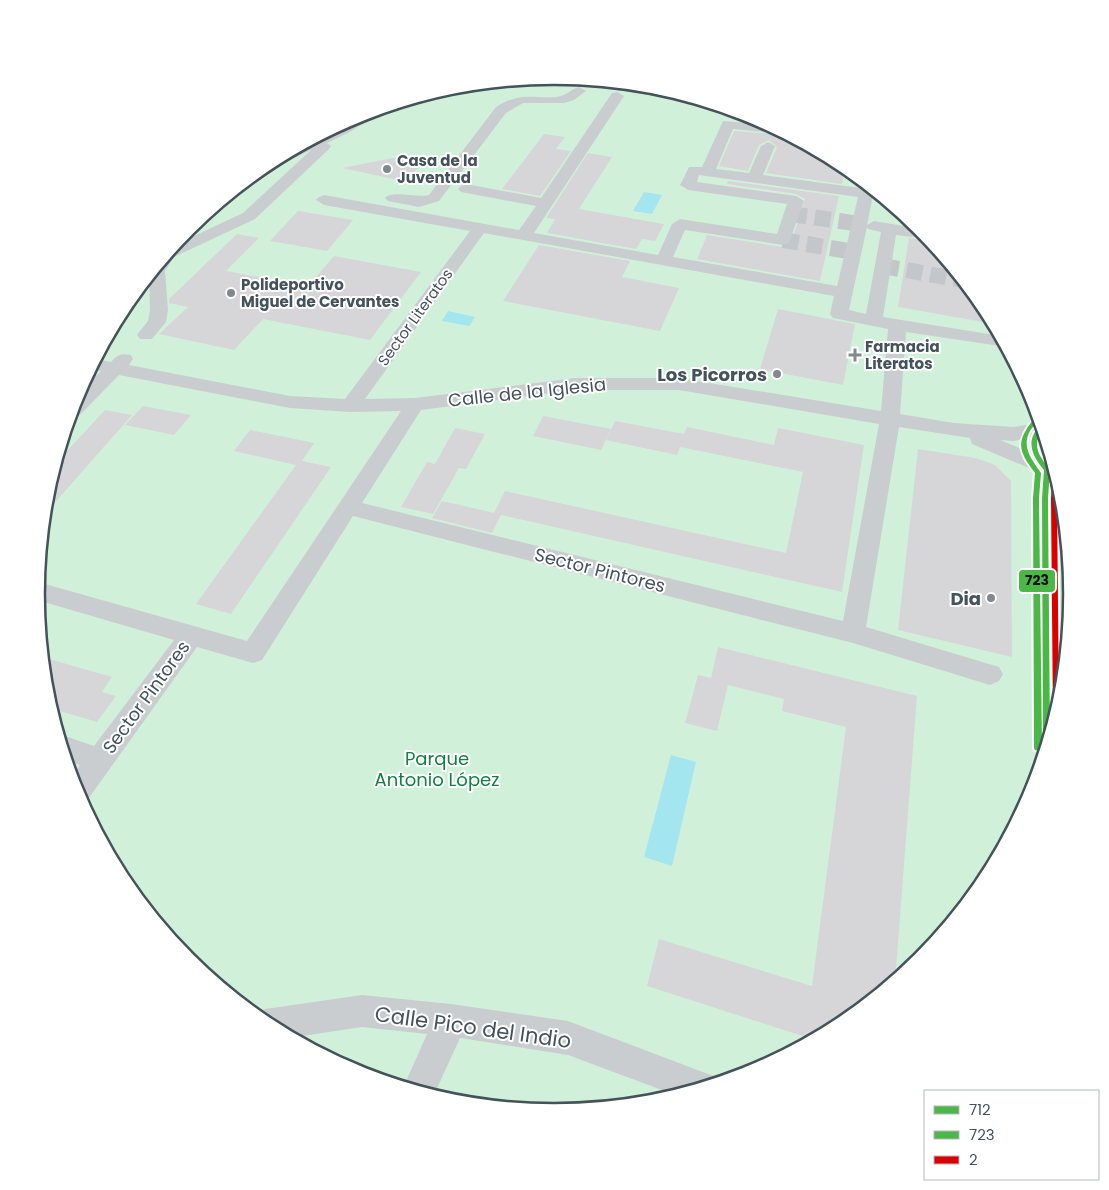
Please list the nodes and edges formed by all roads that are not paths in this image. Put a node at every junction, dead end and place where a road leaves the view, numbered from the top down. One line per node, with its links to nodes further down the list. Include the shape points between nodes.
1 (579, 91): 10 (street, via 570,99 512,100 434,198 419,202)
2 (617, 96): 14 (street)
3 (758, 128): 6 (street, via 728,124)
4 (324, 146): 20 (street, via 250,216)
5 (768, 146): 7 (street)
6 (714, 173): 7 (street); 9 (street); 9 (street, via 694,170 688,184)
7 (754, 178): 11 (street)
8 (466, 189): 14 (street)
9 (716, 189): 21 (street, via 796,201 782,240 680,224)
10 (338, 190)
11 (863, 190)
12 (867, 192): 15 (street)
13 (324, 200): 16 (street)
14 (545, 203): 19 (street)
15 (860, 224): 17 (street); 22 (street)
16 (480, 228): 19 (street); 33 (street, Sector Literatos)
17 (889, 229): 18 (street); 23 (street)
18 (913, 233)
19 (524, 235): 21 (street)
20 (182, 248)
21 (664, 260): 25 (street)
22 (852, 261): 23 (street); 25 (street)
23 (883, 266): 26 (street)
24 (157, 276): 28 (street, via 157,322)
25 (844, 293): 26 (street, via 839,314)
26 (874, 320): 27 (street)
27 (897, 324): 29 (street); 34 (street)
28 (146, 335)
29 (996, 341)
30 (106, 363): 31 (street); 33 (street, Calle de la Iglesia, via 290,402)
31 (92, 382)
32 (415, 404): 33 (street, Calle de la Iglesia); 34 (street, Calle de la Iglesia, via 576,384 658,383); 40 (street, Sector Pintores)
33 (350, 406)
34 (890, 419): 36 (street, Calle de la Iglesia); 42 (street)
35 (1036, 428): 36 (street, Calle de la Iglesia, via 1014,434)
36 (954, 430): 38 (street, Calle de la Iglesia)
37 (1037, 432): 38 (street, via 1032,444 1034,454)
38 (1049, 470)
39 (1049, 471): 45 (street, via 1045,498)
40 (348, 507): 42 (street, Sector Pintores); 43 (street, Sector Pintores, via 253,653)
41 (45, 593): 43 (street, Sector Pintores)
42 (853, 633): 44 (street, Sector Pintores)
43 (192, 634): 47 (street, Sector Pintores)
44 (990, 674)
45 (1047, 728)
46 (69, 749): 47 (street, Sector Pintores)
47 (100, 760): 48 (street, Sector Pintores)
48 (82, 785)
49 (451, 1020): 50 (street, Calle Pico del Indio, via 362,1011); 51 (street, Calle Pico del Indio, via 568,1038); 52 (street)
50 (278, 1023)
51 (694, 1084)
52 (421, 1086)

